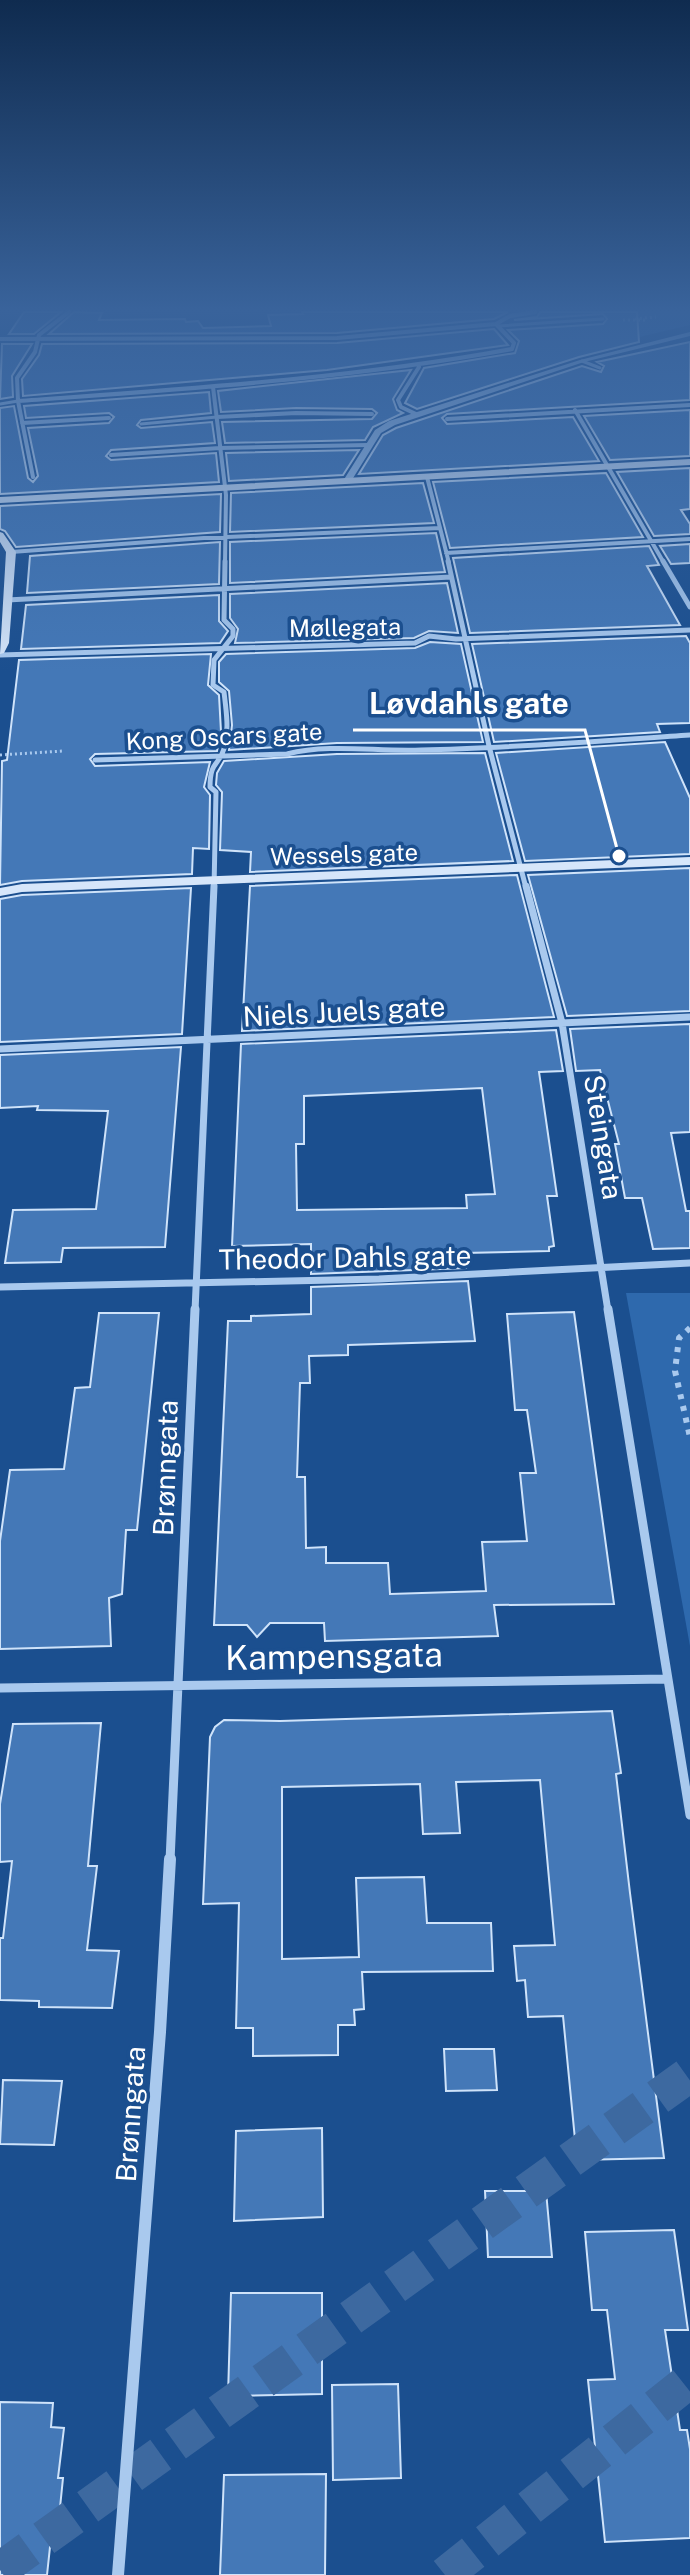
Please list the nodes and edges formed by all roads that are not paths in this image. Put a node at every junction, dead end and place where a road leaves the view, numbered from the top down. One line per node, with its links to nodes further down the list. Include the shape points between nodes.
1 (24, 432): 10 (street)
2 (218, 432): 6 (street, Brønngata)
3 (378, 432): 5 (street)
4 (588, 432): 9 (street)
5 (368, 445): 6 (street); 12 (street)
6 (220, 448): 7 (street); 13 (street, Brønngata)
7 (111, 455)
8 (690, 462): 9 (main road)
9 (608, 466): 11 (main road); 21 (street)
10 (33, 477)
11 (427, 477): 12 (main road); 17 (street, Steingata)
12 (347, 481): 13 (main road)
13 (225, 489): 14 (main road); 19 (street, Brønngata)
14 (41, 499): 15 (main road); 16 (main road)
15 (0, 500)
16 (0, 507)
17 (440, 528): 19 (street); 23 (street, Steingata)
18 (0, 535): 22 (main road)
19 (225, 538): 22 (street); 25 (street, Brønngata)
20 (690, 539): 21 (street)
21 (651, 541): 23 (street); 27 (street)
22 (11, 552): 26 (main road)
23 (446, 553): 24 (street, Steingata)
24 (451, 577): 25 (street); 29 (street, Steingata)
25 (225, 590): 26 (street); 30 (street, Brønngata, via 224,620 233,636)
26 (7, 600): 31 (main road)
27 (690, 607)
28 (690, 630): 29 (street, Møllegata)
29 (465, 639): 30 (street, Møllegata, via 429,636 415,643); 33 (street, Steingata)
30 (224, 647): 31 (street, Møllegata); 34 (street, Brønngata, via 214,660 213,685 224,692 227,745)
31 (0, 653)
32 (690, 735): 33 (street, Kong Oscars gate)
33 (489, 746): 34 (street, Kong Oscars gate); 37 (street, Steingata)
34 (221, 756): 35 (street, Kong Oscars gate); 38 (street, Brønngata, via 210,768 210,787 216,792)
35 (95, 760)
36 (690, 861): 37 (main road, Wessels gate)
37 (524, 869): 38 (main road, Wessels gate); 41 (street, Steingata)
38 (213, 881): 39 (main road, Wessels gate); 42 (street, Brønngata)
39 (0, 892)
40 (690, 1017): 41 (street, Niels Juels gate)
41 (562, 1023): 42 (street, Niels Juels gate); 45 (street, Steingata)
42 (207, 1039): 43 (street, Niels Juels gate); 46 (street, Brønngata)
43 (0, 1049)
44 (690, 1263): 45 (street, Theodor Dahls gate)
45 (603, 1269): 46 (street, Theodor Dahls gate); 48 (street, Steingata)
46 (197, 1283): 47 (street, Theodor Dahls gate); 49 (street, Brønngata)
47 (0, 1287)
48 (668, 1679): 49 (street, Kampensgata); 51 (street, Steingata)
49 (180, 1684): 50 (street, Kampensgata); 52 (street, Brønngata, via 160,2032)
50 (0, 1688)
51 (690, 1815)
52 (118, 2575)

